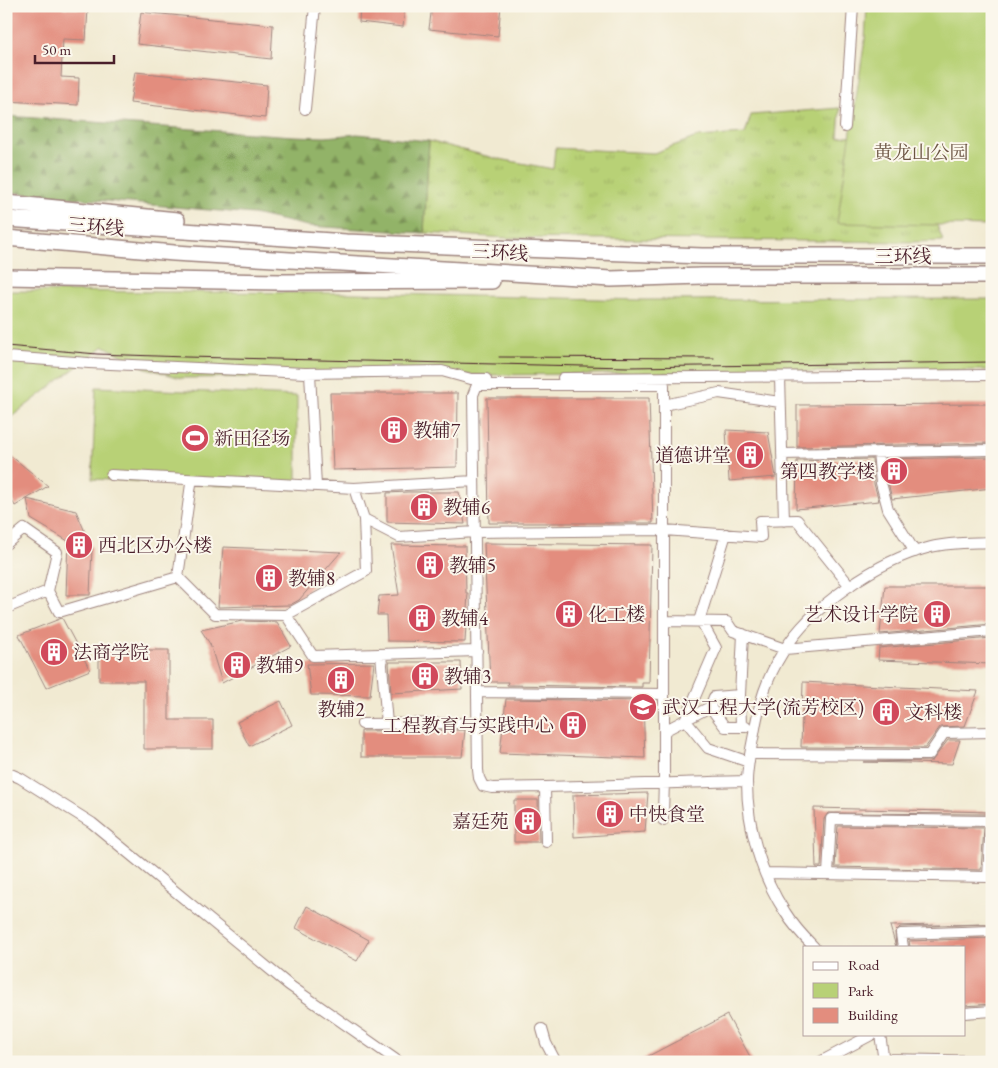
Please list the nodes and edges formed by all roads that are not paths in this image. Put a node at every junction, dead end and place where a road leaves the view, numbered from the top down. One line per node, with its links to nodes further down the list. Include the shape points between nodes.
1 (315, 6): 3 (street)
2 (853, 6): 4 (street)
3 (305, 110)
4 (845, 127)
5 (6, 203): 8 (highway, via 256,228)
6 (6, 219): 8 (highway, 三环线)
7 (6, 238): 12 (highway, 三环线, via 174,253)
8 (327, 241): 9 (highway, 三环线, via 702,256)
9 (992, 256)
10 (992, 276): 12 (highway, 三环线)
11 (6, 278): 12 (highway, via 300,282)
12 (611, 278)
13 (6, 357): 14 (street)
14 (310, 373): 17 (street, via 442,372 471,379); 27 (street)
15 (992, 375): 16 (street)
16 (780, 376): 17 (street); 19 (street)
17 (718, 377): 18 (street)
18 (719, 393): 19 (street); 20 (street)
19 (780, 402): 23 (street)
20 (664, 405): 25 (street, via 664,386 477,385 473,395); 31 (street)
21 (992, 450): 22 (street)
22 (878, 452): 23 (street); 36 (street, via 888,509)
23 (782, 454): 30 (street)
24 (111, 475): 27 (street)
25 (474, 481): 28 (street); 32 (street)
26 (191, 484): 37 (street)
27 (316, 486): 28 (street)
28 (354, 488): 29 (street)
29 (364, 519): 32 (street, via 399,537); 41 (street, via 366,571)
30 (784, 520): 33 (street, via 760,521 761,537); 38 (street, via 797,520)
31 (664, 530): 32 (street); 33 (street); 42 (street)
32 (475, 532): 47 (street)
33 (726, 534): 43 (street)
34 (992, 542): 36 (street, via 932,547)
35 (6, 544): 39 (street, via 24,529 57,552)
36 (916, 552): 38 (street, via 872,571)
37 (178, 577): 39 (street, via 58,612); 41 (street, via 215,614)
38 (850, 586): 46 (street, via 802,627)
39 (48, 591): 40 (street, via 9,607)
40 (6, 600)
41 (286, 615): 48 (street, via 313,656)
42 (664, 621): 43 (street); 50 (street)
43 (700, 621): 45 (street, via 727,622 733,630); 53 (street, via 716,648)
44 (992, 631): 46 (street)
45 (743, 634): 46 (street); 51 (street)
46 (785, 649): 58 (street, via 762,696)
47 (477, 651): 48 (street); 49 (street)
48 (380, 654): 56 (street)
49 (477, 692): 50 (street); 54 (street)
50 (664, 694): 59 (street)
51 (740, 695): 52 (street, via 714,697); 57 (street)
52 (710, 707): 53 (street); 57 (street, via 725,727)
53 (685, 720): 59 (street); 61 (street, via 708,748)
54 (478, 723): 56 (street); 65 (street, via 479,778 483,786)
55 (362, 724): 56 (street)
56 (387, 724)
57 (741, 726): 58 (street)
58 (755, 728): 61 (street)
59 (664, 731): 64 (street)
60 (992, 732): 61 (street, via 944,733 929,755)
61 (750, 758): 63 (street)
62 (6, 772): 81 (street, via 92,823 289,985)
63 (747, 781): 64 (street); 69 (street, via 752,829)
64 (664, 783): 65 (street); 66 (street)
65 (546, 787): 67 (street)
66 (663, 820)
67 (546, 842)
68 (991, 851): 70 (street, via 988,877); 70 (street, via 991,821 831,819)
69 (766, 873): 70 (street); 72 (street, via 784,911)
70 (828, 874)
71 (992, 931): 73 (street, via 901,934)
72 (813, 946)
73 (903, 946)
74 (992, 1011): 75 (street)
75 (966, 1013)
76 (542, 1029): 82 (street)
77 (869, 1036): 83 (street)
78 (880, 1036): 79 (street)
79 (884, 1061): 80 (street)
80 (992, 1061)
81 (398, 1062)
82 (556, 1062)
83 (820, 1062)

